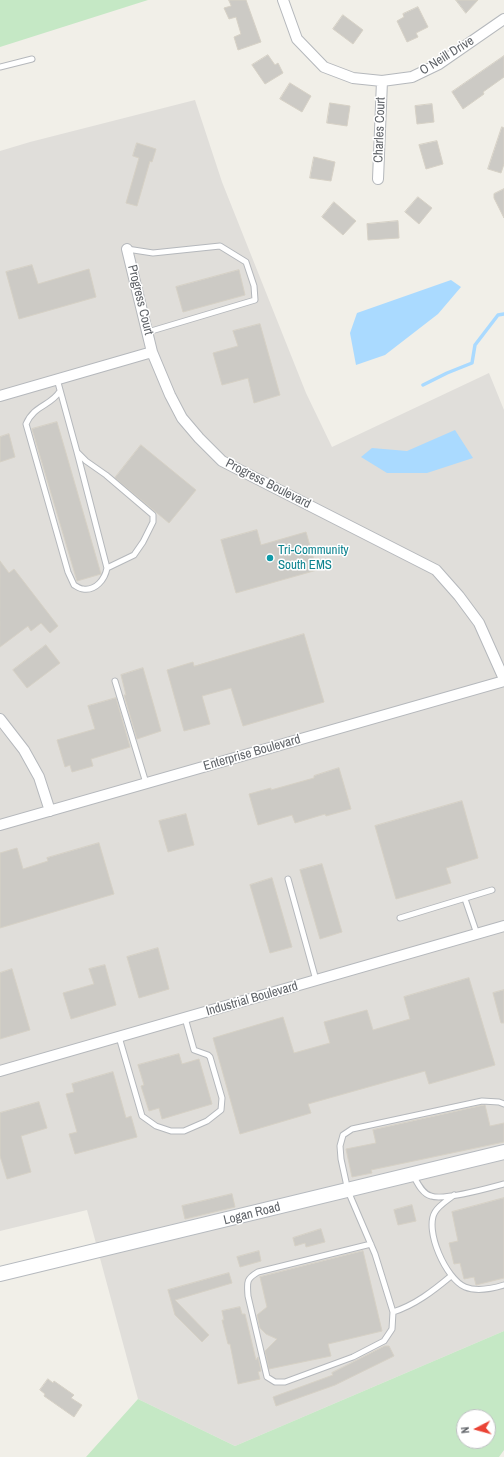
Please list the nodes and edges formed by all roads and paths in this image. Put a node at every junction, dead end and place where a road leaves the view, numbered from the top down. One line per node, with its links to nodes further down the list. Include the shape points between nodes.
1 (282, 0): 5 (street, O Neill Drive, via 297,39 324,67 353,78)
2 (504, 19): 5 (street, O Neill Drive, via 439,64 412,77)
3 (32, 59): 4 (lane)
4 (0, 67)
5 (382, 81): 6 (street, Charles Court)
6 (378, 179)
7 (127, 249): 8 (street, Progress Court); 8 (lane, via 152,253 220,246 246,262 254,286 254,300)
8 (148, 332): 9 (street, Progress Court)
9 (152, 352): 10 (street); 15 (street, Progress Boulevard, via 182,418 222,461 436,570 479,623)
10 (57, 379): 11 (lane); 12 (street)
11 (60, 391): 13 (lane); 14 (lane, via 40,406 26,424 68,572 74,585 83,589 96,586 106,576)
12 (0, 396)
13 (77, 452): 14 (lane); 14 (lane, via 153,515 150,529 134,555)
14 (107, 568)
15 (504, 680): 18 (street, Enterprise Boulevard)
16 (115, 681): 18 (lane)
17 (0, 719): 19 (street, via 24,750 39,777)
18 (146, 783): 19 (street, Enterprise Boulevard)
19 (50, 810): 20 (street, Enterprise Boulevard)
20 (0, 825)
21 (288, 879): 27 (lane)
22 (492, 890): 23 (lane)
23 (466, 899): 24 (lane); 26 (lane)
24 (400, 918)
25 (504, 926): 26 (street, Industrial Boulevard)
26 (477, 934): 27 (street, Industrial Boulevard)
27 (316, 980): 28 (street, Industrial Boulevard)
28 (185, 1018): 29 (street, Industrial Boulevard); 29 (lane, via 194,1050 210,1057 222,1098 221,1110 208,1121 184,1131 171,1131 156,1126 142,1116)
29 (119, 1037): 30 (street, Industrial Boulevard)
30 (0, 1071)
31 (504, 1104): 35 (lane, via 482,1101 352,1129 343,1135 340,1146)
32 (504, 1152): 33 (street, Logan Road)
33 (412, 1175): 35 (street, Logan Road); 36 (lane, via 430,1196)
34 (504, 1184): 36 (lane)
35 (348, 1191): 37 (lane); 38 (street, Logan Road)
36 (454, 1195): 39 (lane, via 436,1211 432,1219 436,1247)
37 (371, 1244): 41 (lane); 41 (lane, via 258,1272 250,1277 247,1282 248,1296 267,1377 275,1382 285,1382 352,1357 384,1341 392,1329)
38 (0, 1274)
39 (451, 1276): 40 (lane, via 464,1287 478,1290 494,1289); 41 (lane, via 421,1300)
40 (504, 1285)
41 (393, 1312)

